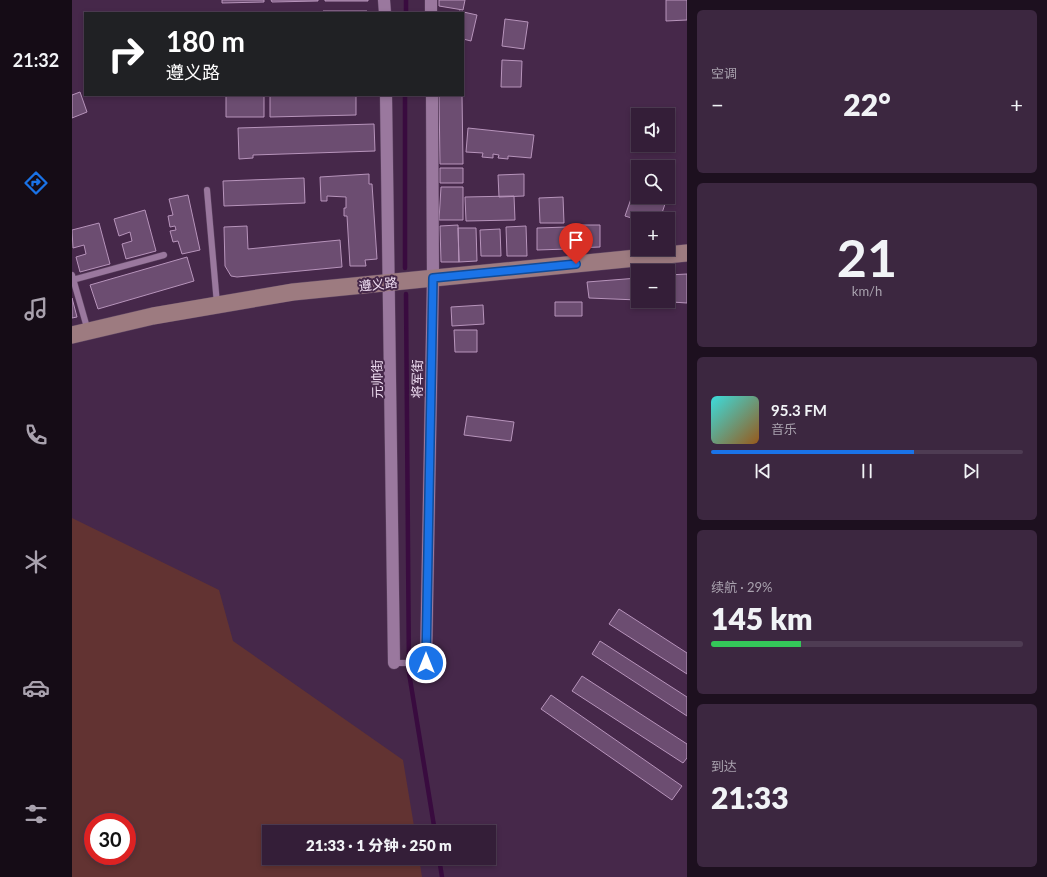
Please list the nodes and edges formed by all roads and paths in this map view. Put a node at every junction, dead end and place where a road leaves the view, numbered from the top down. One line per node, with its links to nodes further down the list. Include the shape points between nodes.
1 (384, 0): 3 (street)
2 (431, 0): 4 (street)
3 (385, 12)
4 (431, 12)
5 (386, 96): 12 (street, 元帅街)
6 (432, 96): 11 (street, 将军街)
7 (207, 190): 13 (lane)
8 (687, 253): 11 (street, 遵义路)
9 (164, 255): 10 (lane)
10 (72, 278): 14 (lane)
11 (433, 278): 12 (street, 遵义路); 16 (street, 将军街)
12 (390, 283): 13 (street, 遵义路, via 293,292); 15 (street, 元帅街)
13 (217, 304): 14 (street, 遵义路)
14 (80, 333)
15 (396, 663): 16 (lane)
16 (422, 663)

